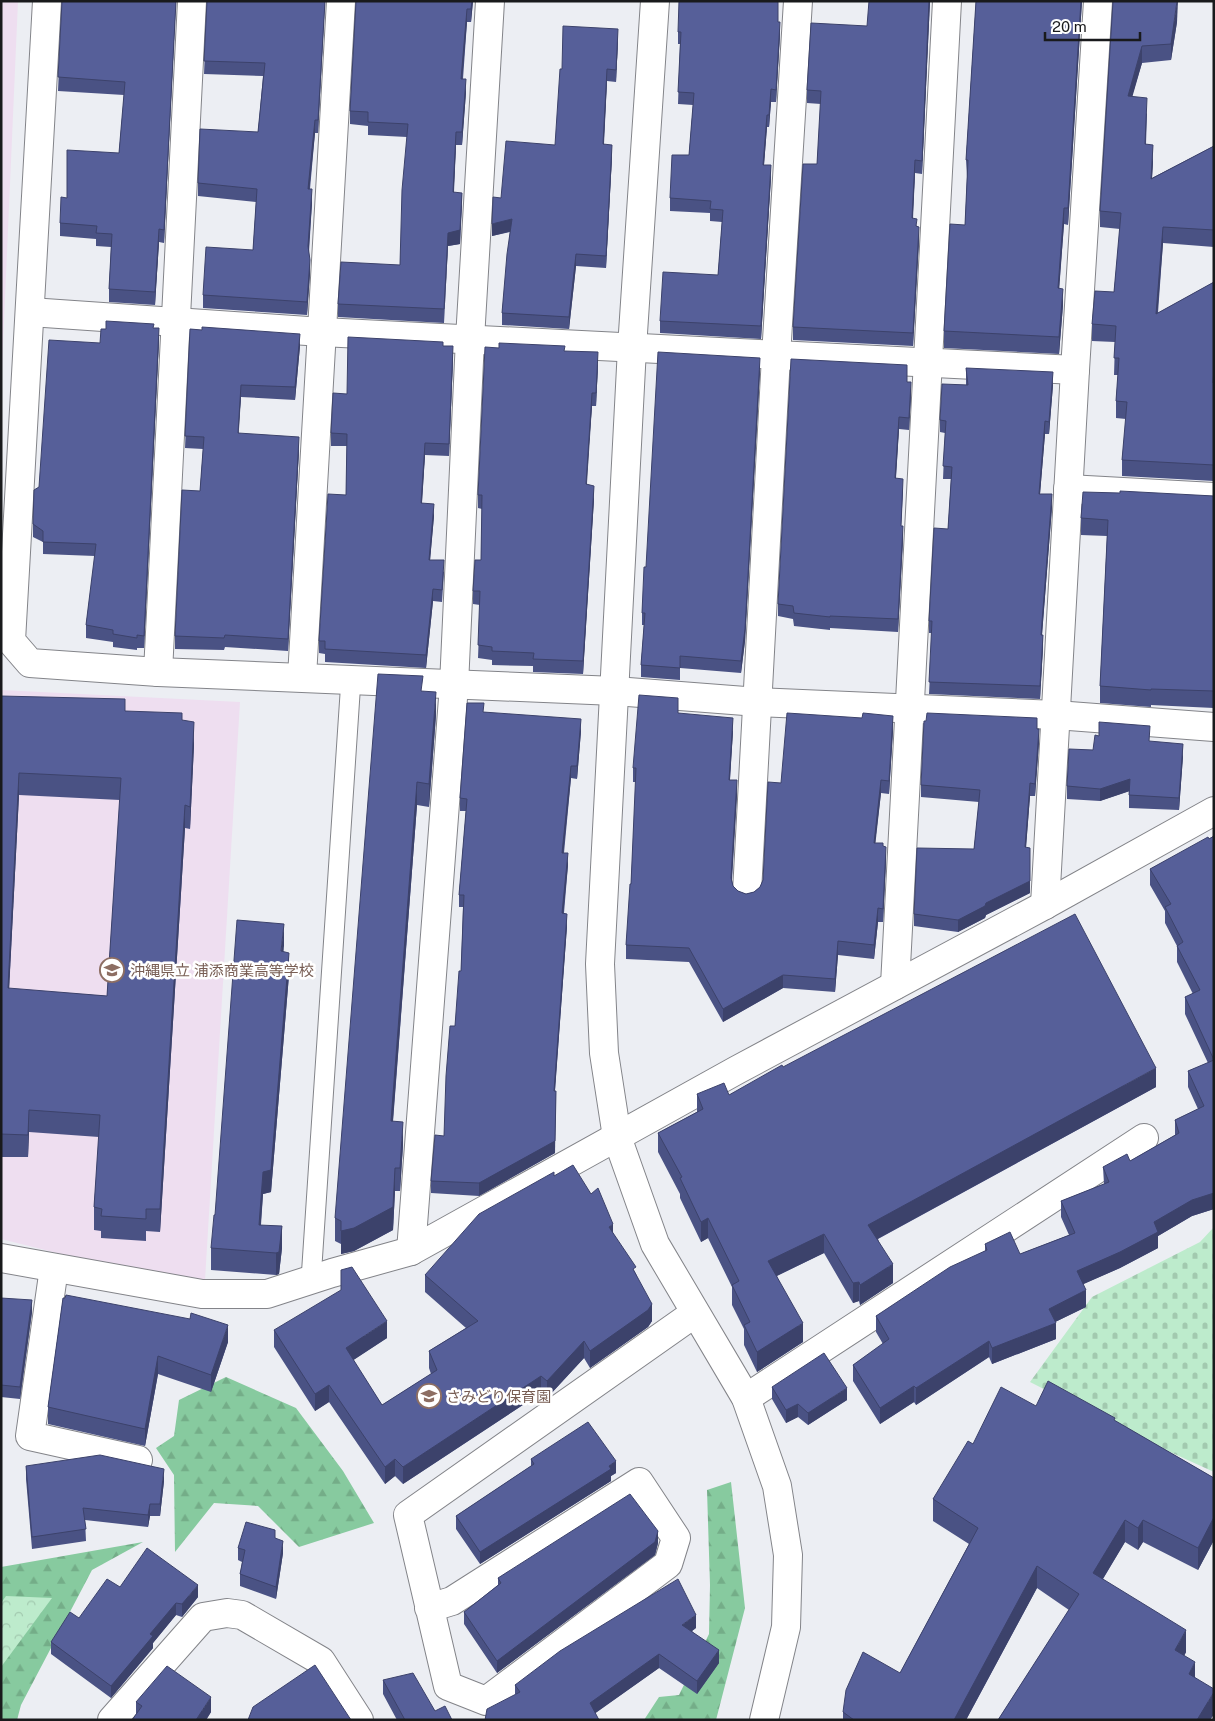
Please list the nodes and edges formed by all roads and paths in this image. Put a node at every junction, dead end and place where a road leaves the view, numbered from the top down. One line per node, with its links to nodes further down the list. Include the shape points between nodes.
1 (48, 1): 9 (street)
2 (192, 1): 10 (street)
3 (341, 1): 11 (street)
4 (490, 1): 12 (street)
5 (654, 1): 13 (street)
6 (798, 1): 14 (street)
7 (947, 1): 15 (street)
8 (1098, 1): 16 (street)
9 (30, 312): 10 (street); 19 (street, via 11,641 30,663)
10 (176, 324): 11 (street); 19 (street)
11 (322, 332): 12 (street); 20 (street)
12 (470, 339): 13 (street); 22 (street)
13 (632, 348): 14 (street); 23 (street)
14 (776, 356): 15 (street); 24 (street)
15 (927, 362): 16 (street); 25 (street)
16 (1075, 370): 17 (street)
17 (1068, 489): 18 (street); 26 (street)
18 (1214, 497)
19 (158, 672): 20 (street)
20 (302, 677): 21 (street)
21 (351, 679): 22 (street); 37 (lane)
22 (454, 685): 23 (street); 34 (street)
23 (614, 691): 24 (street); 32 (street, via 600,964 604,1053)
24 (758, 702): 25 (street); 29 (street)
25 (911, 709): 26 (street); 31 (street)
26 (1056, 716): 27 (street); 30 (street)
27 (1214, 727)
28 (1214, 812): 30 (street)
29 (747, 892)
30 (1045, 905): 31 (street)
31 (895, 985): 32 (street)
32 (617, 1137): 34 (street); 38 (street, via 655,1244)
33 (1144, 1138): 39 (street)
34 (411, 1251): 37 (street)
35 (1, 1258): 36 (street)
36 (54, 1268): 37 (street, via 202,1294 267,1294); 40 (street, via 30,1436)
37 (312, 1280)
38 (695, 1313): 39 (street); 41 (street, via 408,1515 415,1544 428,1601 430,1610 448,1686 486,1701 668,1564 676,1538 639,1482 452,1601 437,1605)
39 (746, 1398): 44 (street, via 777,1486 788,1555 786,1627)
40 (138, 1460)
41 (429, 1608)
42 (112, 1720): 43 (street, via 203,1617 227,1613 242,1615 321,1661)
43 (359, 1720)
44 (764, 1720)

